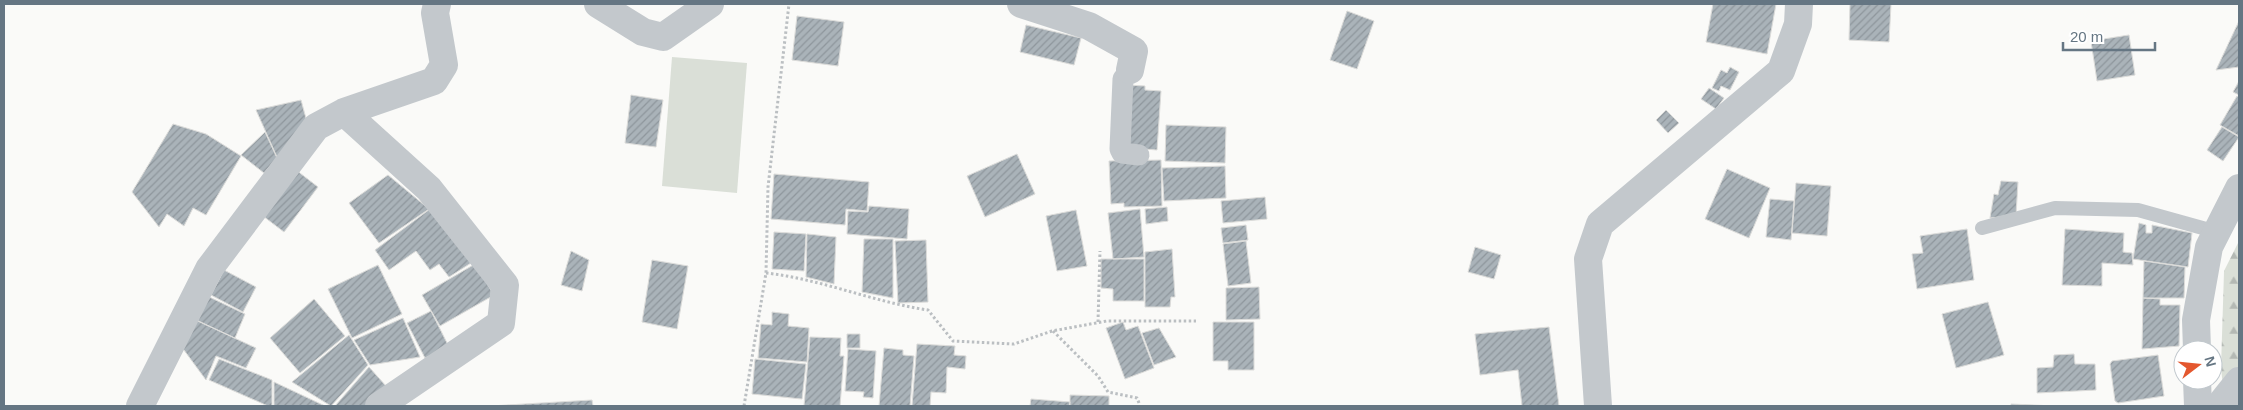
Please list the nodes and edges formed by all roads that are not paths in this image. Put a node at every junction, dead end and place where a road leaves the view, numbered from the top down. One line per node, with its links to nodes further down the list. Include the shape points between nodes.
1 (437, 4): 7 (street, via 435,14 444,65 434,81)
2 (598, 4): 3 (street, via 643,32 663,37)
3 (710, 4)
4 (1021, 4): 6 (street, via 1089,26 1134,51)
5 (1799, 4): 17 (street, via 1798,24 1781,71 1600,224 1588,259)
6 (1130, 70): 8 (street, via 1123,78 1120,148 1122,153)
7 (344, 112): 15 (street, via 316,127 209,269); 16 (street, via 429,189 505,285 501,323)
8 (1139, 156)
9 (2239, 188): 11 (street)
10 (1982, 228): 11 (lane, via 2054,208 2138,210)
11 (2217, 232): 12 (street, via 2210,246 2196,320)
12 (2197, 340)
13 (2239, 381): 19 (street)
14 (2197, 390): 18 (street)
15 (140, 406)
16 (379, 406)
17 (1598, 406)
18 (2198, 406)
19 (2218, 406)

